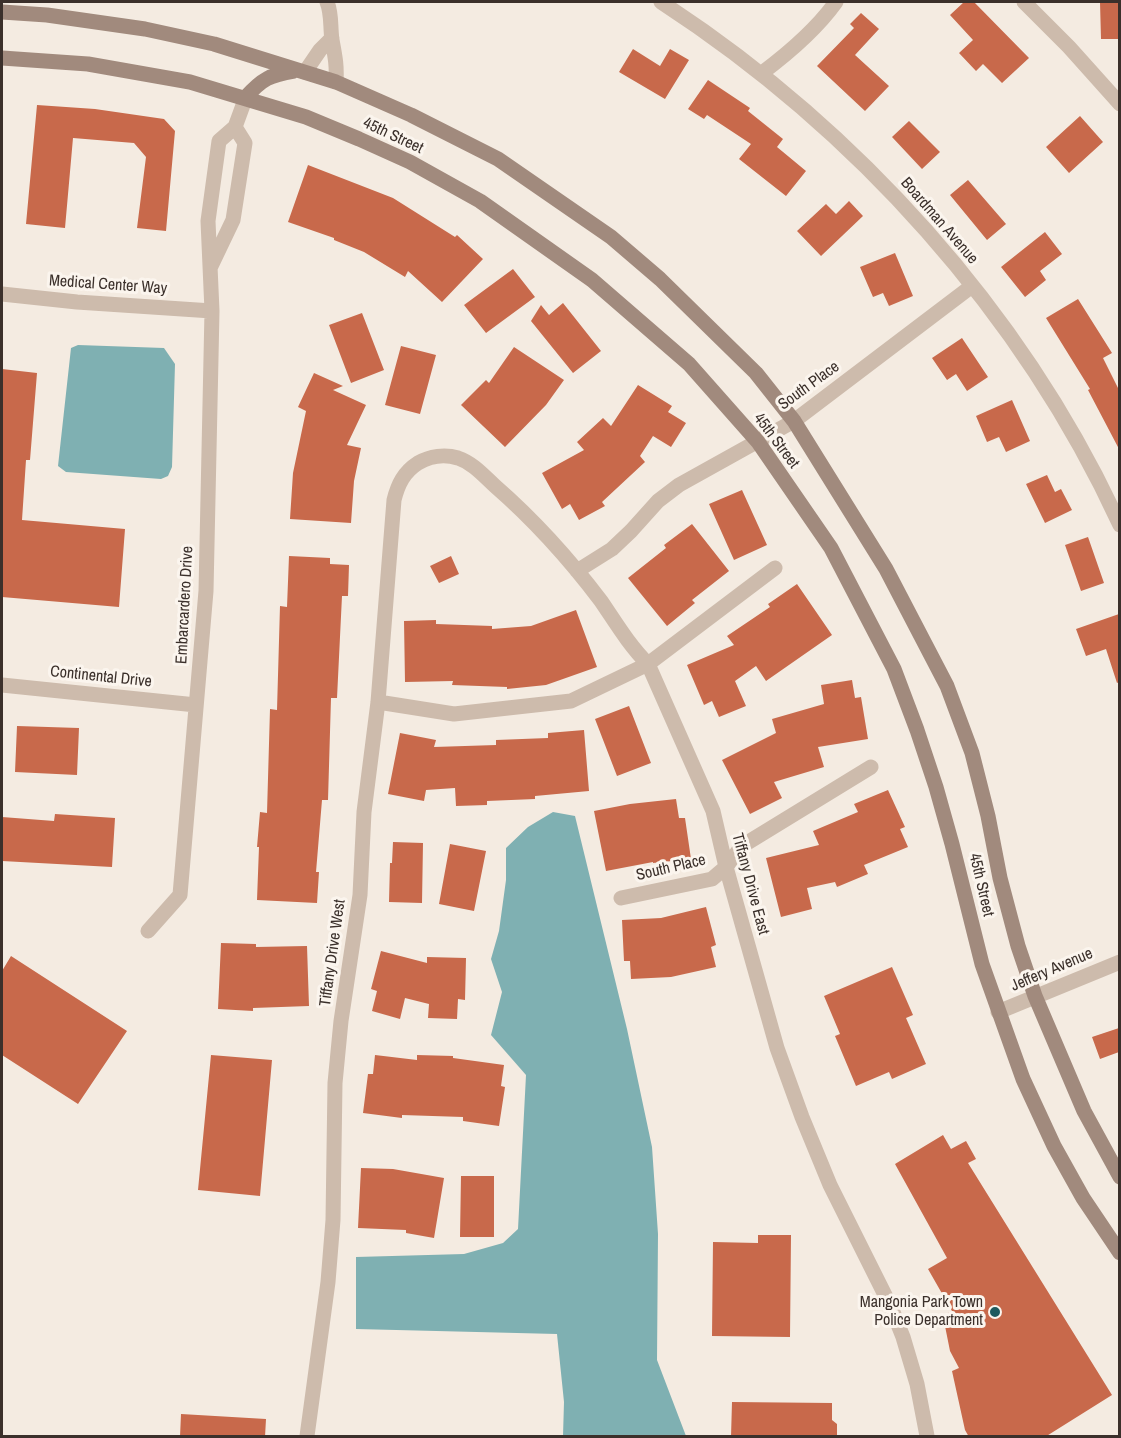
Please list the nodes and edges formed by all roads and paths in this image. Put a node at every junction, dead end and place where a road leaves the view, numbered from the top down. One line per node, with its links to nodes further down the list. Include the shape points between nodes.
1 (327, 2): 6 (street)
2 (661, 2): 9 (street, Boardman Avenue)
3 (836, 2): 9 (street, via 811,33)
4 (1024, 2): 12 (street)
5 (2, 12): 8 (main road, 45th Street, via 145,29 214,44)
6 (332, 38): 8 (street); 10 (street)
7 (2, 58): 11 (main road, 45th Street, via 146,72)
8 (303, 71): 10 (main road, 45th Street); 11 (main road, via 273,75)
9 (762, 73): 15 (street, Boardman Avenue, via 869,169)
10 (336, 82): 18 (main road, 45th Street, via 498,159 611,237 720,336)
11 (246, 97): 13 (street, Embarcardero Drive); 19 (main road, 45th Street, via 359,139 480,201 592,280 689,364)
12 (1119, 104)
13 (235, 127): 14 (street, Embarcardero Drive, via 219,141 213,174 208,221); 14 (street, Embarcardero Drive, via 244,143 233,220)
14 (210, 269): 17 (street, Embarcardero Drive)
15 (972, 286): 18 (street, South Place); 21 (street, Boardman Avenue, via 1051,399)
16 (2, 294): 17 (street, Medical Center Way)
17 (212, 310): 27 (street, Embarcardero Drive, via 206,591)
18 (794, 421): 19 (street, South Place); 33 (main road, 45th Street, via 886,569 947,686 972,753 1000,878)
19 (758, 442): 23 (street, South Place, via 679,485 612,549); 34 (main road, 45th Street, via 831,548 894,669 936,787)
20 (403, 476): 23 (street, Tiffany Drive East, via 422,460 434,457 447,456 470,464 504,493); 26 (street, Tiffany Drive West, via 394,500)
21 (1119, 525)
22 (775, 568): 24 (street)
23 (577, 571): 24 (street, Tiffany Drive East, via 633,649)
24 (648, 663): 26 (street, via 571,701 454,714); 29 (street, Tiffany Drive East, via 713,811)
25 (2, 686): 27 (street, Continental Drive)
26 (378, 702): 37 (street, Tiffany Drive West, via 364,812 360,895 335,1083 333,1220)
27 (196, 705): 31 (street, Embarcardero Drive, via 180,895)
28 (870, 767): 29 (street, via 742,846)
29 (726, 867): 30 (street, South Place, via 712,879); 38 (street, Tiffany Drive East, via 777,1048 830,1185 903,1337)
30 (621, 897)
31 (148, 931)
32 (1119, 962): 33 (street, Jeffery Avenue)
33 (1035, 996): 34 (street, Jeffery Avenue); 35 (main road, 45th Street, via 1084,1111)
34 (998, 1012): 36 (main road, 45th Street, via 1054,1146)
35 (1119, 1177)
36 (1119, 1253)
37 (307, 1437)
38 (927, 1437)

